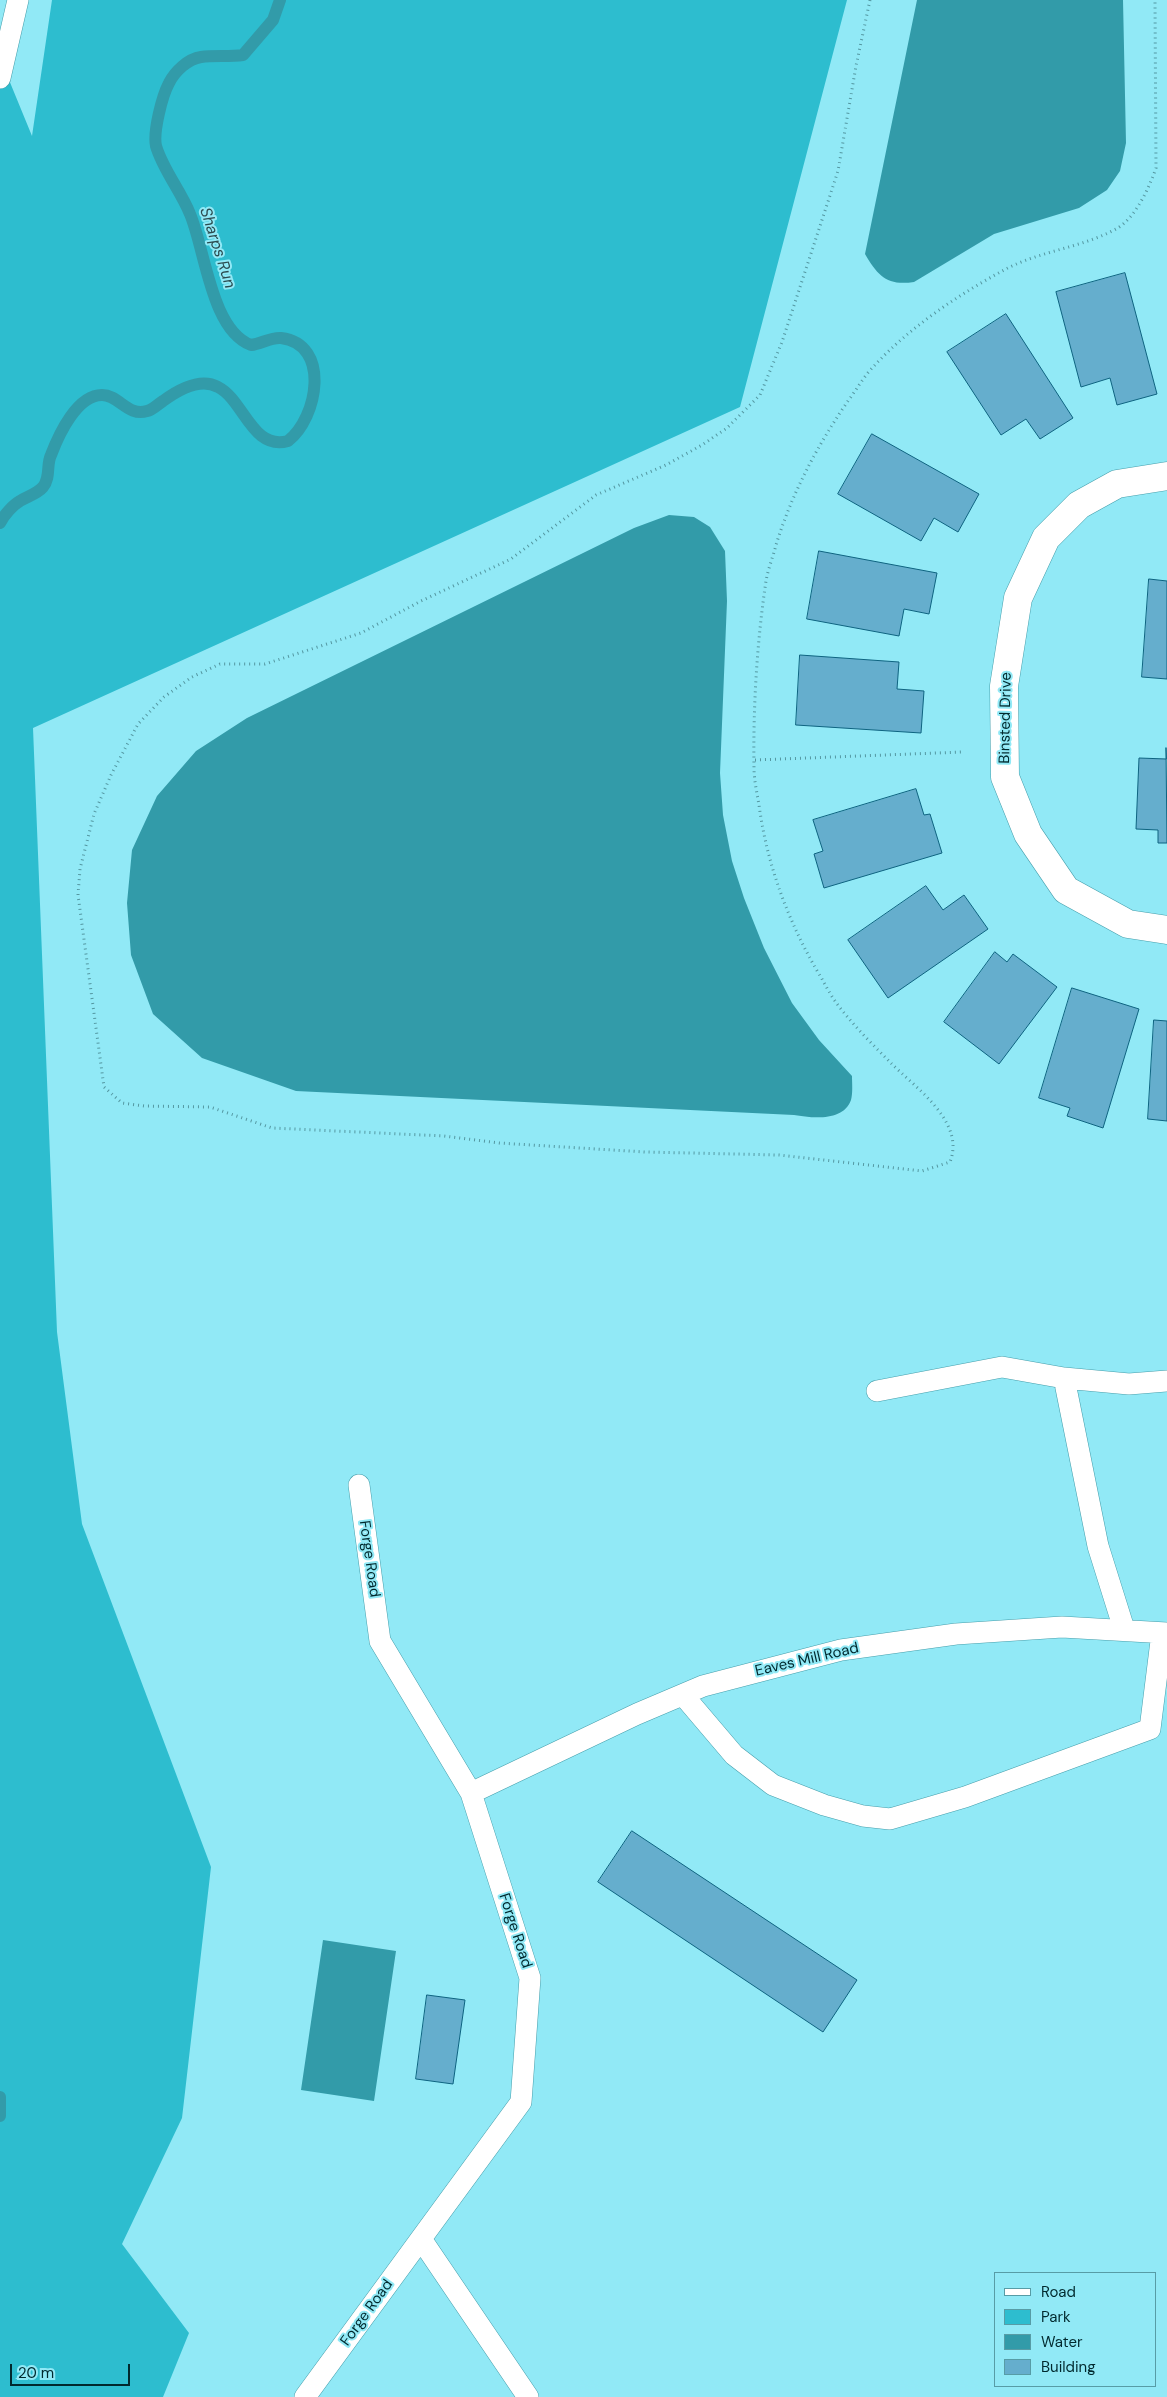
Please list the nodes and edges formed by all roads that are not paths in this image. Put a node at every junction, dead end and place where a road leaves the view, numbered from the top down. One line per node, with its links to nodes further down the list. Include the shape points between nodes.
1 (18, 0): 2 (lane)
2 (0, 78)
3 (1167, 476): 4 (street, Binsted Drive, via 1117,484 1079,505 1046,538 1018,598 1004,686 1005,777 1028,834 1066,890 1128,924)
4 (1167, 930)
5 (1064, 1378): 6 (lane, via 1129,1384); 7 (lane, via 1002,1367); 9 (lane, via 1098,1546)
6 (1167, 1381)
7 (877, 1391)
8 (359, 1485): 12 (lane, Forge Road, via 380,1641)
9 (1124, 1629): 10 (lane, Eaves Mill Road); 11 (lane, Eaves Mill Road, via 1062,1627 956,1634 842,1650 703,1686)
10 (1165, 1633): 11 (lane, via 1150,1729 965,1797 890,1819 863,1816 824,1805 773,1786 734,1755)
11 (683, 1695): 12 (lane, Eaves Mill Road)
12 (471, 1793): 13 (lane, Forge Road, via 530,1978 521,2102)
13 (421, 2239): 14 (lane, Forge Road); 15 (lane)
14 (305, 2397)
15 (528, 2397)

